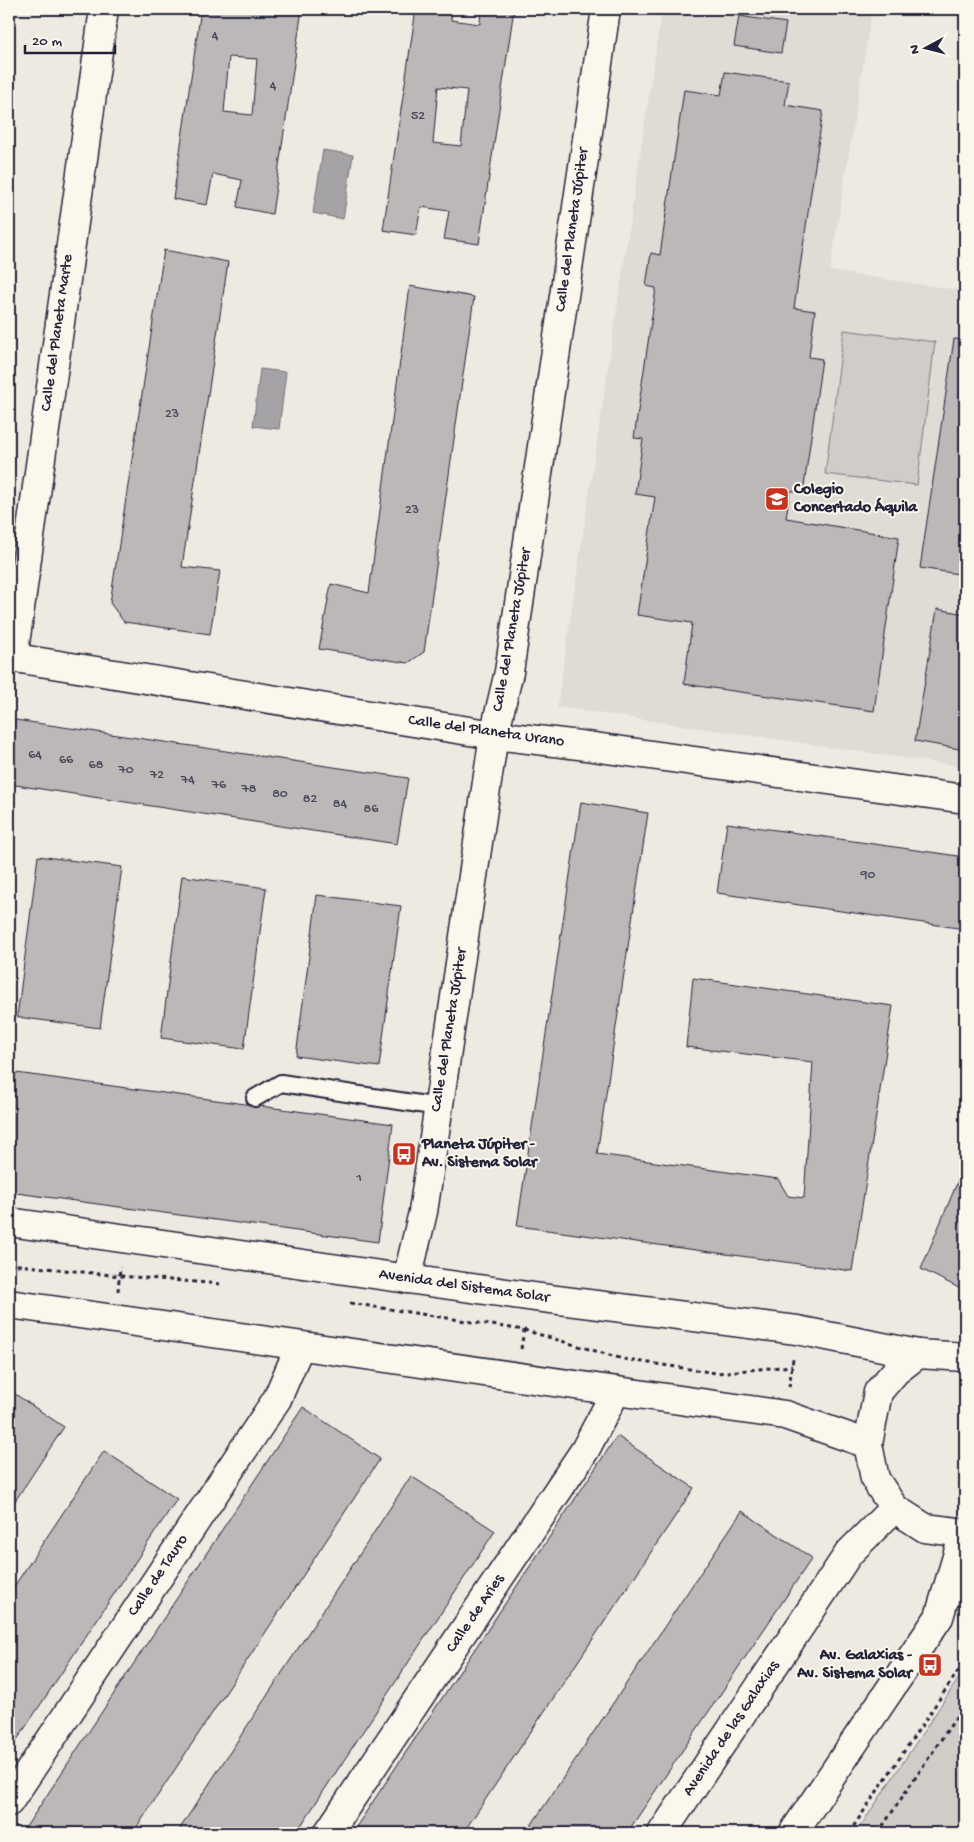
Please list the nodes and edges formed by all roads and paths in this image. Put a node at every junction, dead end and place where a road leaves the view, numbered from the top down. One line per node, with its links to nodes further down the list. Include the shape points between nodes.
1 (104, 9): 3 (street, Calle del Planeta Marte)
2 (606, 9): 4 (street, Calle del Planeta Júpiter, via 511,662)
3 (11, 658): 4 (street, Calle del Planeta Urano)
4 (494, 734): 5 (street, Calle del Planeta Urano); 7 (street, Calle del Planeta Júpiter)
5 (965, 799)
6 (255, 1098): 7 (lane, via 281,1083)
7 (439, 1107): 12 (street, Calle del Planeta Júpiter, via 423,1212)
8 (9, 1222): 9 (street, Avenida del Sistema Solar)
9 (122, 1238): 11 (path); 12 (street, Avenida del Sistema Solar)
10 (9, 1264): 11 (path)
11 (120, 1276): 13 (path); 17 (path)
12 (407, 1279): 14 (street, Avenida del Sistema Solar)
13 (226, 1284)
14 (534, 1297): 18 (path); 19 (street, Avenida del Sistema Solar)
15 (341, 1301): 18 (path)
16 (9, 1304): 17 (street)
17 (114, 1319): 20 (street)
18 (524, 1330): 23 (path, via 623,1359 716,1372); 24 (path)
19 (797, 1330): 21 (street, Avenida del Sistema Solar); 23 (path)
20 (300, 1346): 24 (street); 32 (street, Calle de Tauro, via 277,1399)
21 (918, 1354): 22 (street, Avenida del Sistema Solar); 27 (street, via 896,1371 878,1392)
22 (963, 1356)
23 (792, 1366): 26 (path)
24 (517, 1377): 25 (street)
25 (616, 1391): 26 (street); 33 (street, Calle de Aries, via 585,1450)
26 (785, 1415): 27 (street)
27 (868, 1444): 28 (street, via 874,1479)
28 (894, 1508): 29 (street, via 925,1528); 34 (street, Avenida de las Galaxias, via 849,1553)
29 (963, 1534): 35 (street, via 939,1616)
30 (965, 1661): 36 (path)
31 (965, 1704): 37 (path)
32 (9, 1802)
33 (328, 1833)
34 (662, 1833)
35 (793, 1833)
36 (849, 1833)
37 (878, 1833)

